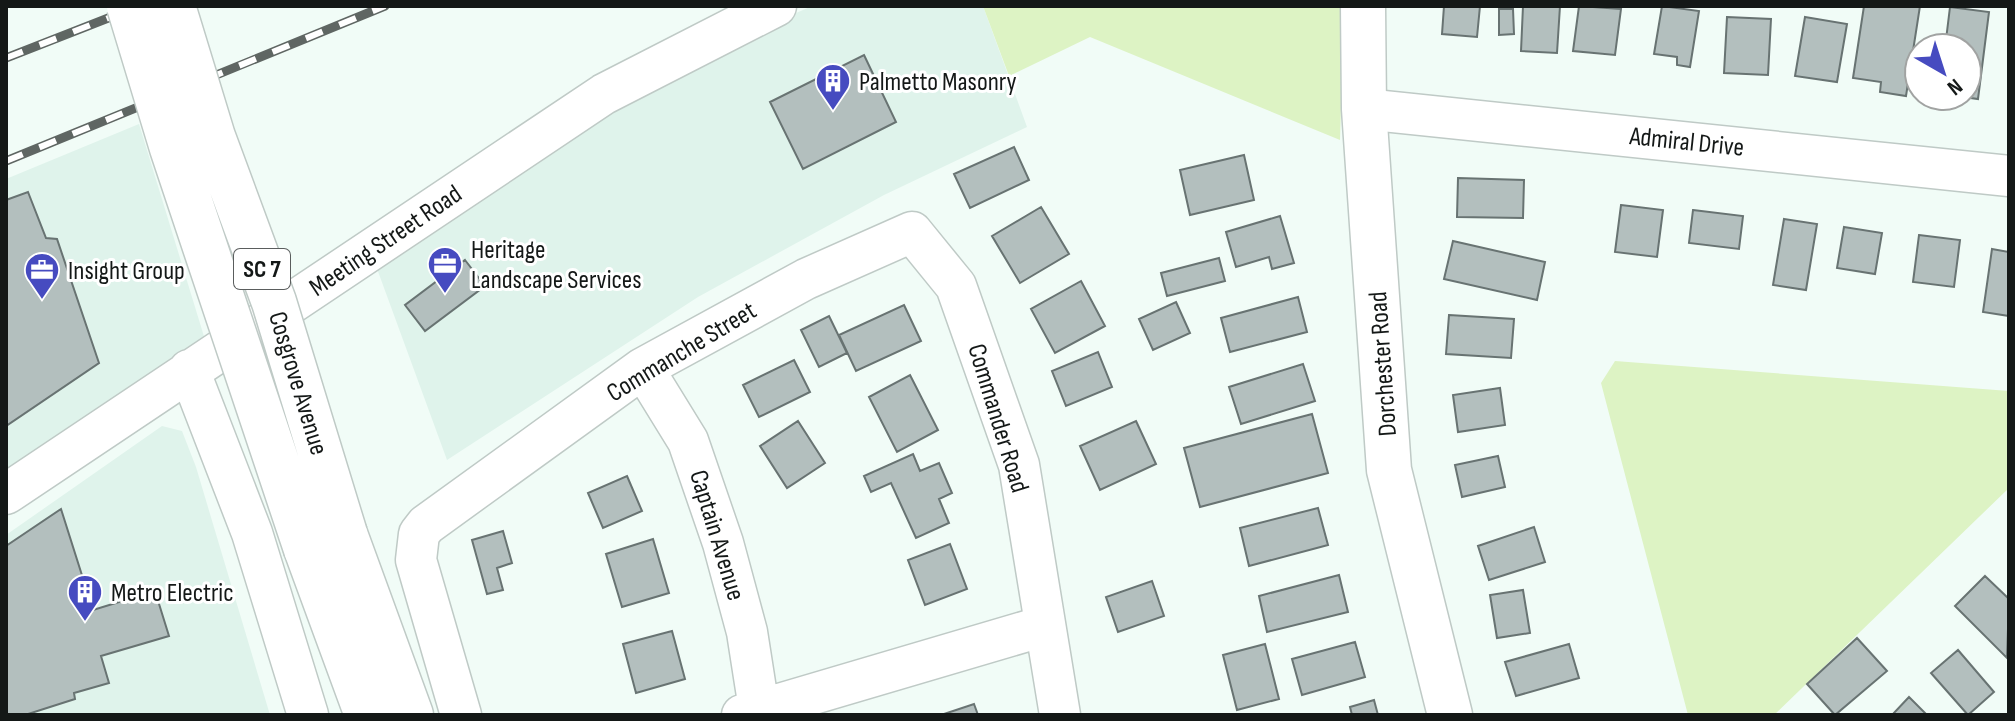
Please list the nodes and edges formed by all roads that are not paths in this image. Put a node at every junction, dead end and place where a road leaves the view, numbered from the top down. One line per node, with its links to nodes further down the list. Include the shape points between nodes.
1 (129, 6): 11 (main road, Cosgrove Avenue / SC 7, bridge, via 172,148)
2 (173, 6): 11 (main road, Cosgrove Avenue / SC 7, bridge, via 213,137 274,302)
3 (776, 6): 9 (street, Meeting Street Road, via 604,94)
4 (1363, 6): 5 (main road, Dorchester Road)
5 (1364, 109): 6 (street, Admiral Drive); 19 (main road, Dorchester Road, via 1389,470)
6 (2009, 176)
7 (912, 232): 8 (street, Commanche Street, via 806,279); 12 (street, Commander Road, via 956,286 1019,465)
8 (643, 368): 13 (street, Captain Avenue, via 693,456 747,632); 17 (street, Commanche Street, via 419,534 416,560)
9 (189, 370): 10 (street, Meeting Street Road); 14 (street, via 252,533)
10 (6, 494)
11 (326, 542): 15 (main road, Cosgrove Avenue / SC 7); 16 (main road, Cosgrove Avenue / SC 7)
12 (1044, 626): 13 (street); 18 (street, Commander Road)
13 (753, 713)
14 (308, 715)
15 (367, 715)
16 (411, 715)
17 (461, 715)
18 (1060, 715)
19 (1450, 715)

